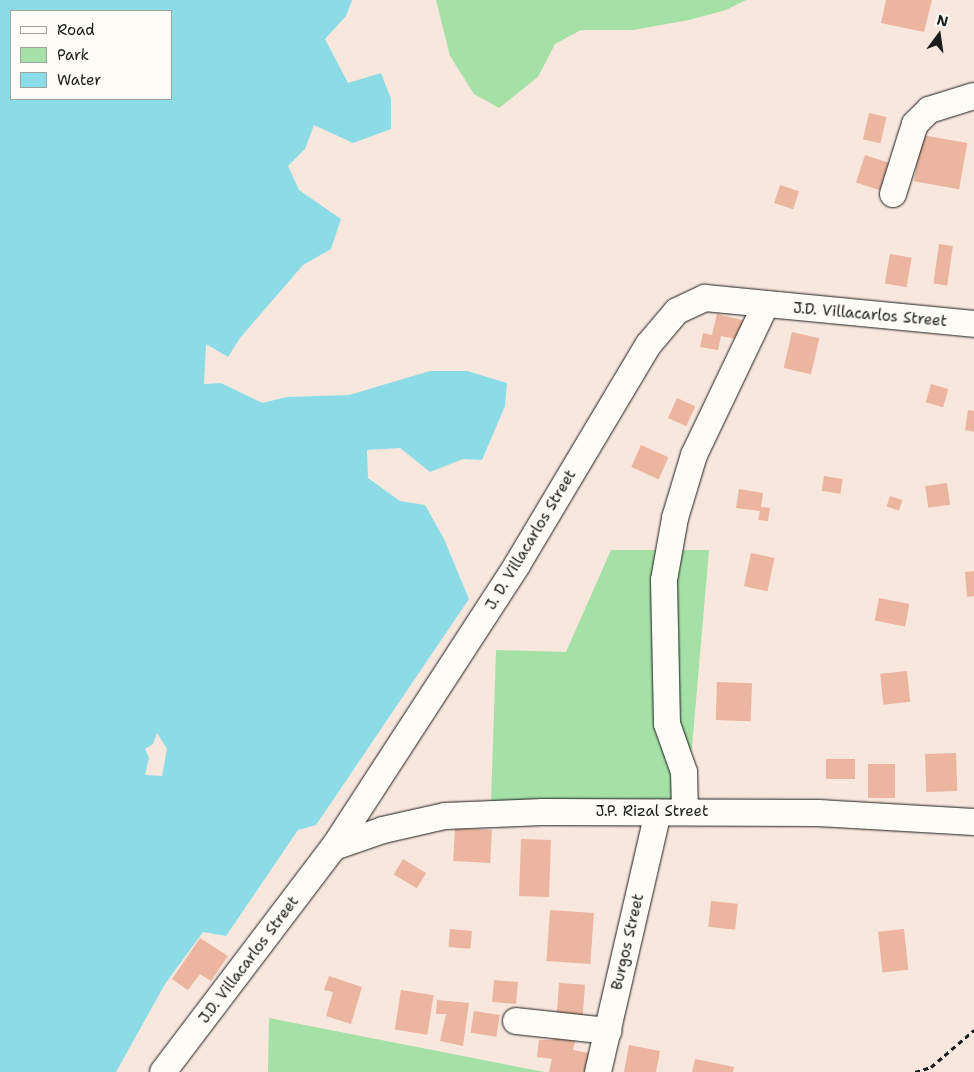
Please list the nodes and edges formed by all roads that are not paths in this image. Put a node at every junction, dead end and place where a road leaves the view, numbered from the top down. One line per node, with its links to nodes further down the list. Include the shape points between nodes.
1 (974, 96): 2 (street, via 929,110 915,124)
2 (893, 194)
3 (765, 306): 4 (street, J.D. Villacarlos Street); 6 (street, via 694,456 675,518 664,580 667,724 684,772); 8 (street, J. D. Villacarlos Street, via 705,298 677,310 649,344 518,565)
4 (974, 324)
5 (658, 812): 6 (street, J.P. Rizal Street); 8 (street, J.P. Rizal Street, via 445,816 382,830); 10 (street, Burgos Street)
6 (685, 812): 7 (street, J.P. Rizal Street, via 818,813)
7 (974, 822)
8 (334, 846): 11 (street, J.D. Villacarlos Street)
9 (516, 1021): 10 (street)
10 (608, 1031): 12 (street, Burgos Street)
11 (163, 1072)
12 (598, 1072)

